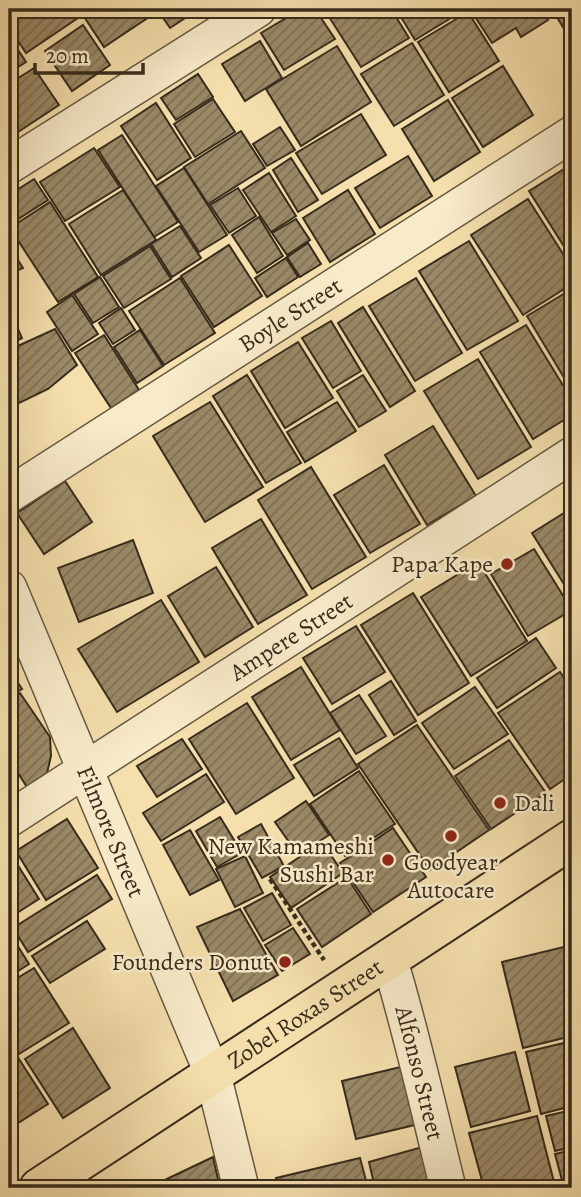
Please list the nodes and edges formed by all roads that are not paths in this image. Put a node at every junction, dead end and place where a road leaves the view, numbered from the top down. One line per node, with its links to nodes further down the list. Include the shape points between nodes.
1 (258, 9): 3 (street)
2 (572, 134): 5 (street, Boyle Street)
3 (9, 166)
4 (572, 455): 7 (street, Ampere Street)
5 (9, 495)
6 (9, 588): 7 (street, Filmore Street)
7 (85, 768): 8 (street, Ampere Street); 11 (street, Filmore Street)
8 (9, 819)
9 (572, 839): 10 (main road, Zobel Roxas Street)
10 (389, 958): 11 (main road, Zobel Roxas Street); 14 (street, Alfonso Street)
11 (213, 1075): 12 (main road, Zobel Roxas Street); 13 (street, Filmore Street)
12 (39, 1188)
13 (241, 1188)
14 (448, 1188)

